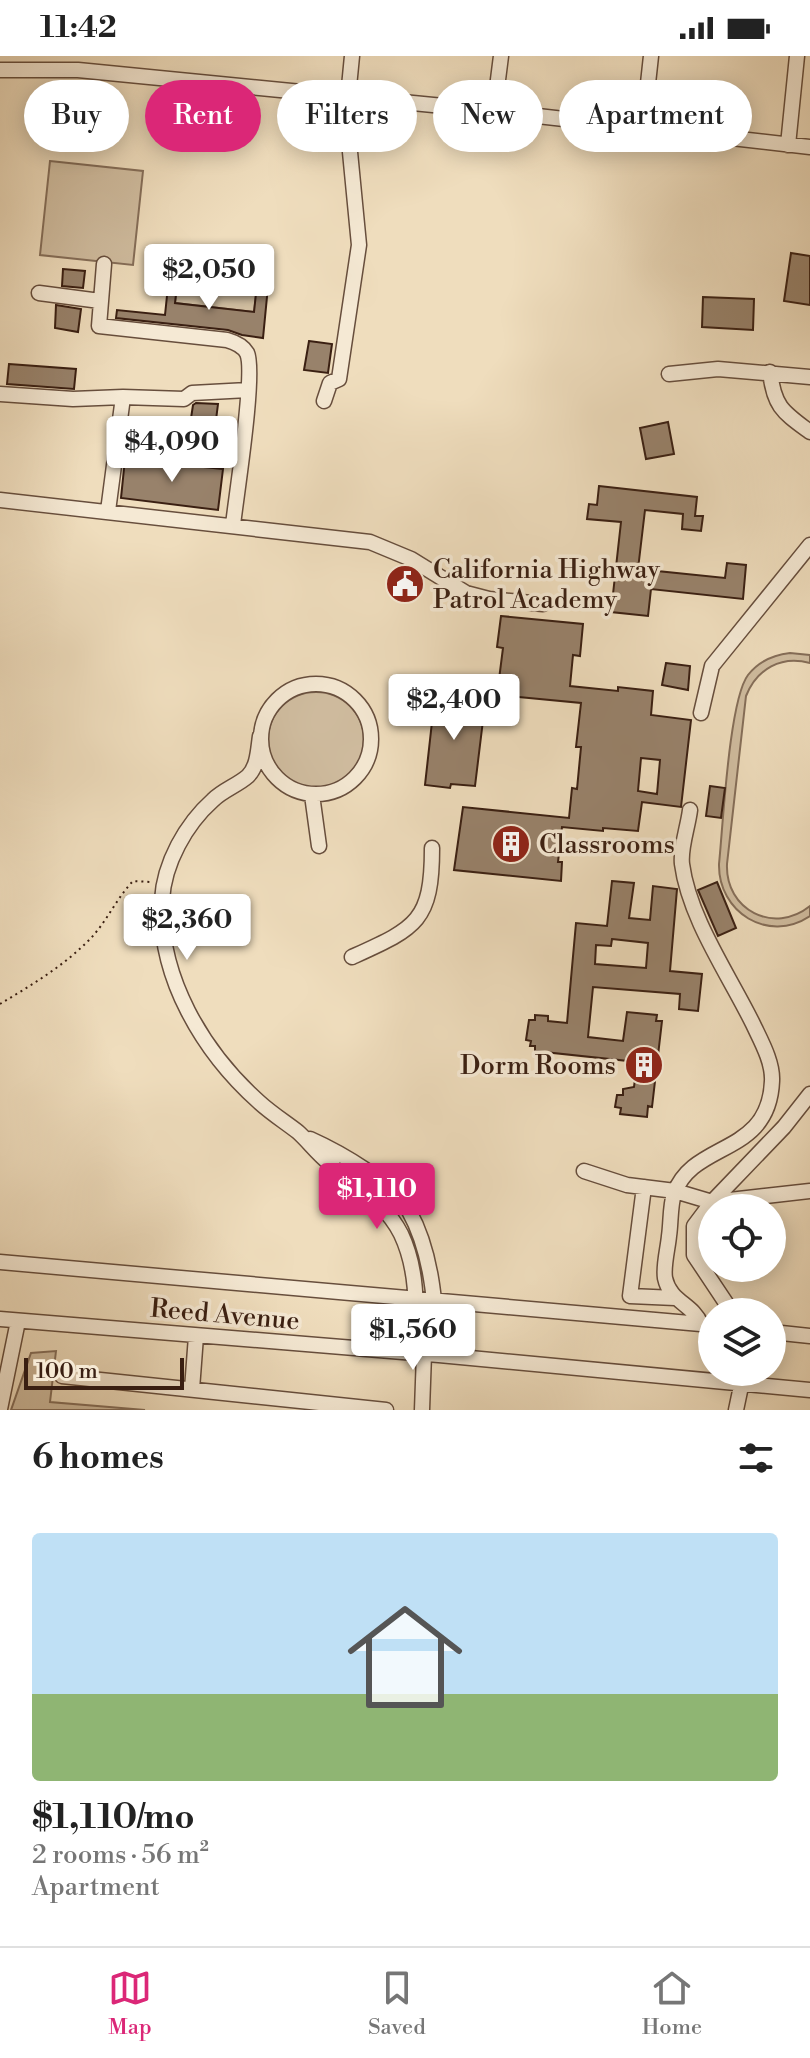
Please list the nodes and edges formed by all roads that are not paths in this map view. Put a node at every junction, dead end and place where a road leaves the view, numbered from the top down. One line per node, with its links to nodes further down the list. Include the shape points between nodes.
1 (352, 56): 6 (street)
2 (501, 56): 7 (street)
3 (651, 56): 8 (street)
4 (797, 56): 11 (street)
5 (0, 70): 9 (street, via 78,70)
6 (350, 80)
7 (498, 80)
8 (648, 80)
9 (277, 90)
10 (752, 141): 11 (street)
11 (788, 145): 12 (street)
12 (810, 147)
13 (350, 152): 23 (street, via 359,245 339,379 330,383)
14 (104, 264): 16 (street)
15 (39, 293): 16 (street)
16 (100, 301): 20 (street, via 99,326 227,340 242,347 249,365)
17 (770, 372): 18 (street, via 718,369); 19 (street); 24 (street, via 778,406)
18 (669, 374)
19 (810, 377)
20 (248, 390): 22 (street, via 192,393 184,399); 27 (street)
21 (0, 394): 22 (street)
22 (123, 397): 26 (street)
23 (324, 401)
24 (810, 432)
25 (0, 500): 26 (street)
26 (108, 511): 27 (street)
27 (233, 525): 29 (street, via 370,542 411,559 466,593)
28 (810, 545): 30 (street, via 712,666)
29 (543, 604)
30 (701, 713)
31 (260, 736): 32 (street); 33 (street, via 265,763); 34 (street, via 269,710 297,687 333,687 358,704 370,730 367,760 350,783)
32 (250, 775): 33 (street); 41 (street, via 214,799 181,840 164,883 162,934 181,997 207,1042 259,1102)
33 (283, 784): 34 (street)
34 (312, 795): 36 (street)
35 (690, 810): 44 (street, via 681,861 685,876 773,1077 767,1106 753,1130 693,1167)
36 (319, 846)
37 (432, 848): 38 (street, via 432,884 425,909 395,936)
38 (352, 957)
39 (810, 1094): 40 (street)
40 (804, 1113): 46 (street)
41 (299, 1133): 52 (street, via 384,1207 407,1249); 54 (street, via 377,1178 408,1208 423,1242)
42 (584, 1171): 43 (street)
43 (644, 1187): 44 (street); 53 (street, via 630,1296)
44 (675, 1191): 48 (street); 53 (street, via 664,1276)
45 (810, 1191): 47 (street)
46 (720, 1194)
47 (783, 1194)
48 (698, 1198)
49 (698, 1221): 50 (street)
50 (698, 1261)
51 (0, 1262): 52 (street)
52 (416, 1298): 54 (street); 62 (street)
53 (675, 1298): 55 (street)
54 (434, 1300): 58 (street); 62 (street)
55 (698, 1315)
56 (0, 1319): 57 (street, Reed Avenue)
57 (18, 1321): 60 (street, Reed Avenue); 70 (street)
58 (698, 1324)
59 (786, 1333): 61 (street)
60 (196, 1336): 62 (street, Reed Avenue); 67 (street)
61 (810, 1336)
62 (426, 1354): 63 (street, Reed Avenue); 72 (street)
63 (698, 1375)
64 (62, 1376): 67 (street)
65 (742, 1386): 73 (street)
66 (786, 1386): 68 (street, Reed Avenue)
67 (192, 1389): 69 (street)
68 (810, 1390)
69 (326, 1406): 71 (street)
70 (0, 1409)
71 (386, 1410)
72 (422, 1410)
73 (736, 1410)

